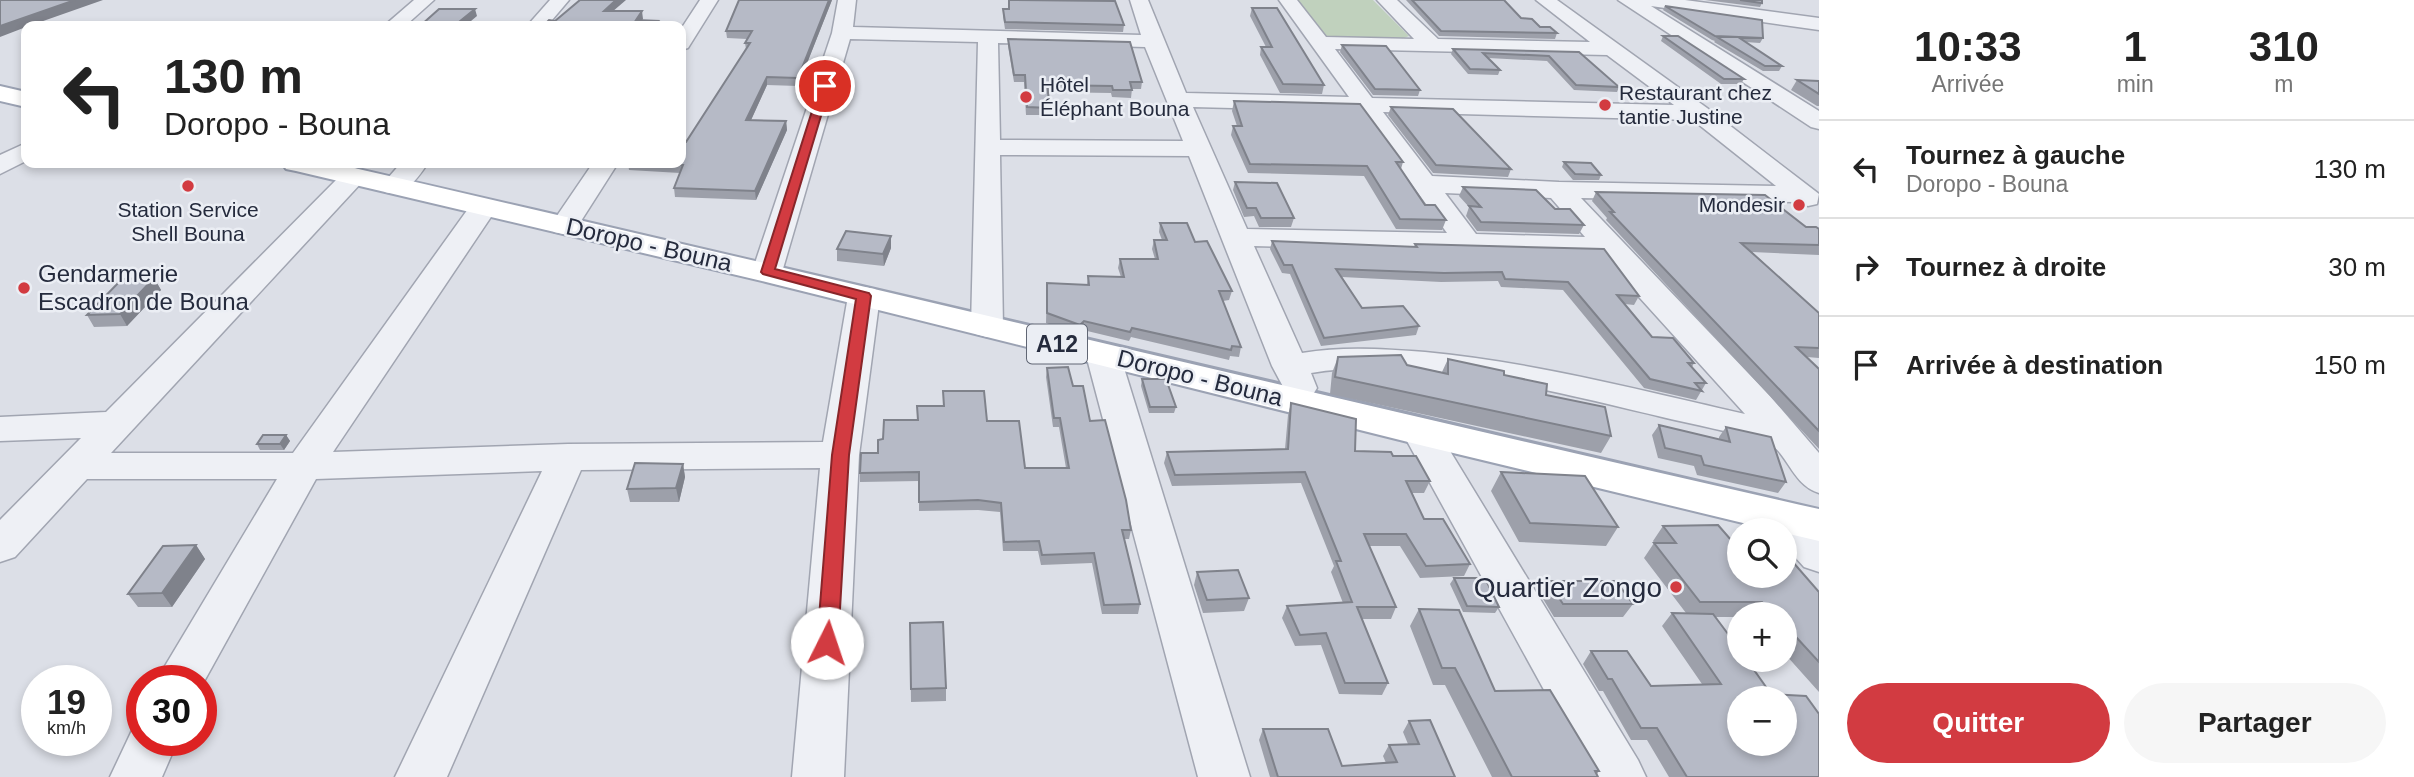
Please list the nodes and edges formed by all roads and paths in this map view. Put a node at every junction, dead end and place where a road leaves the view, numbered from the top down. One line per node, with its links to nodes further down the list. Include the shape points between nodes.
1 (425, 0): 12 (street)
2 (560, 0): 13 (street)
3 (709, 0): 16 (street)
4 (847, 0): 15 (street)
5 (1139, 0): 18 (street)
6 (1288, 0): 19 (street)
7 (1386, 0): 20 (street)
8 (1545, 0): 21 (street)
9 (1627, 0): 22 (street)
10 (1644, 0): 11 (street)
11 (1779, 9): 14 (street)
12 (400, 21)
13 (541, 21)
14 (1819, 24)
15 (842, 33): 17 (street); 46 (street)
16 (686, 36)
17 (988, 36): 18 (street); 30 (street)
18 (1153, 41): 26 (street)
19 (1319, 43): 20 (street); 27 (street)
20 (1432, 45): 21 (street)
21 (1612, 49): 28 (street)
22 (1757, 80): 23 (street); 29 (street)
23 (1794, 80)
24 (0, 93): 25 (main road)
25 (21, 99)
26 (1178, 100): 27 (street); 31 (street)
27 (1365, 104): 28 (street); 38 (street)
28 (1699, 113): 40 (street)
29 (1819, 122)
30 (989, 146): 31 (street); 48 (street)
31 (1198, 149): 43 (street)
32 (21, 153): 33 (street)
33 (0, 166)
34 (318, 168): 37 (main road, Doropo - Bouna / A12)
35 (602, 168): 42 (street)
36 (405, 175): 37 (main road, Doropo - Bouna / A12); 41 (main road, Doropo - Bouna / A12)
37 (354, 176): 52 (street)
38 (1424, 184): 39 (street); 44 (street)
39 (1559, 190): 40 (street); 45 (street)
40 (1811, 200)
41 (483, 208): 42 (main road, Doropo - Bouna / A12); 59 (street)
42 (564, 226): 46 (main road, Doropo - Bouna / A12)
43 (1238, 237): 44 (street); 50 (street)
44 (1468, 243): 45 (street)
45 (1607, 246): 55 (street)
46 (767, 272): 47 (main road, Doropo - Bouna / A12)
47 (864, 296): 48 (main road, Doropo - Bouna / A12); 56 (street)
48 (988, 327): 49 (main road, Doropo - Bouna / A12)
49 (1103, 355): 51 (main road, Doropo - Bouna / A12); 69 (street)
50 (1289, 366): 51 (street); 55 (street, via 1341,358 1434,362 1538,379)
51 (1307, 404): 54 (main road, Doropo - Bouna / A12)
52 (117, 424): 53 (street); 58 (street)
53 (0, 429)
54 (1420, 432): 61 (main road, Doropo - Bouna / A12); 70 (street)
55 (1784, 435): 60 (street)
56 (840, 455): 57 (street); 68 (street)
57 (568, 457): 59 (street); 67 (street)
58 (77, 466): 59 (street); 62 (street)
59 (304, 466): 64 (street)
60 (1819, 480)
61 (1800, 521): 63 (street)
62 (0, 546)
63 (1819, 556)
64 (189, 665)
65 (146, 756): 66 (street)
66 (136, 777)
67 (421, 777)
68 (818, 777)
69 (1224, 777)
70 (1620, 777)

